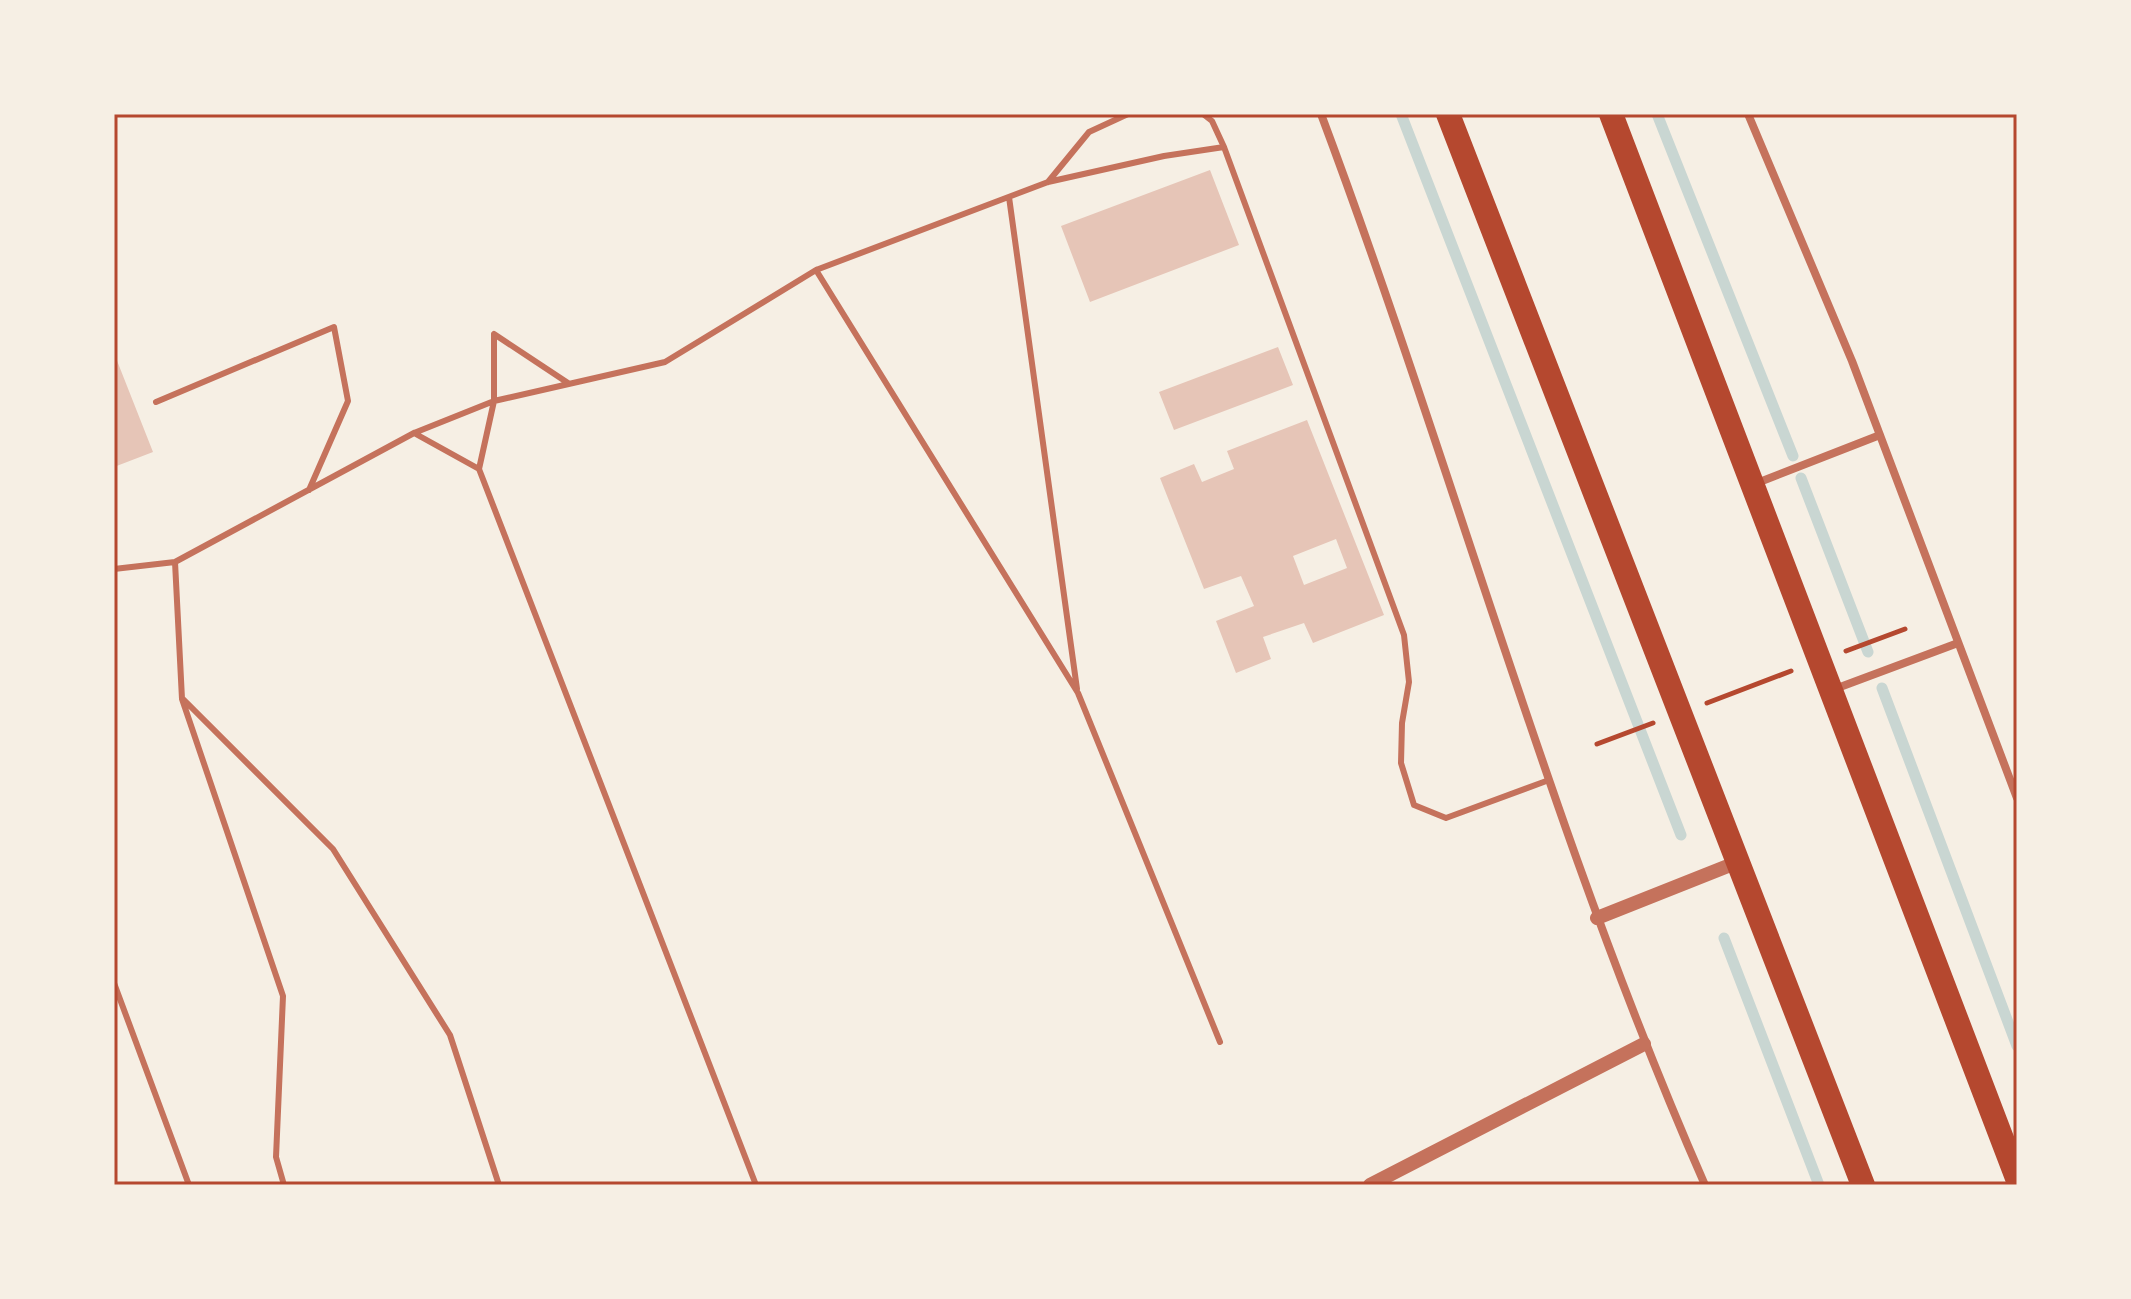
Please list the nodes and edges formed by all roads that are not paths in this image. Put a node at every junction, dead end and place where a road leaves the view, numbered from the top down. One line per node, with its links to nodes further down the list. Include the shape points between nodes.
1 (1128, 114): 8 (lane, via 1089,132)
2 (1203, 114): 7 (lane)
3 (1321, 114): 25 (street)
4 (1448, 114): 27 (highway)
5 (1611, 114): 17 (highway)
6 (1748, 114): 15 (street)
7 (1224, 147): 8 (lane); 25 (lane, via 1404,635 1409,682 1401,763 1414,805 1446,818)
8 (1048, 182): 9 (lane)
9 (1009, 197): 10 (lane); 23 (lane)
10 (816, 270): 11 (lane, via 665,362); 23 (lane)
11 (569, 384): 12 (lane); 12 (lane, via 494,334)
12 (494, 401): 14 (lane); 16 (lane)
13 (156, 402): 18 (lane, via 334,327 348,401)
14 (414, 433): 16 (lane); 18 (lane)
15 (1880, 435): 17 (street); 21 (street)
16 (479, 469): 38 (lane)
17 (1752, 485): 22 (highway)
18 (308, 491): 19 (lane)
19 (175, 562): 20 (lane); 24 (lane)
20 (114, 569)
21 (1958, 643): 22 (street); 26 (street)
22 (1831, 690): 33 (highway)
23 (1078, 693): 31 (lane)
24 (182, 699): 36 (lane, via 283,996 276,1157); 37 (lane, via 333,849 450,1035)
25 (1549, 780): 28 (street)
26 (2017, 798)
27 (1738, 862): 28 (street); 41 (highway)
28 (1597, 918): 32 (street)
29 (114, 983): 30 (lane)
30 (116, 996): 35 (lane)
31 (1220, 1042)
32 (1644, 1044): 39 (street); 40 (street)
33 (2012, 1144): 34 (highway)
34 (2017, 1178)
35 (189, 1185)
36 (284, 1185)
37 (499, 1185)
38 (756, 1185)
39 (1370, 1185)
40 (1705, 1185)
41 (1863, 1185)

